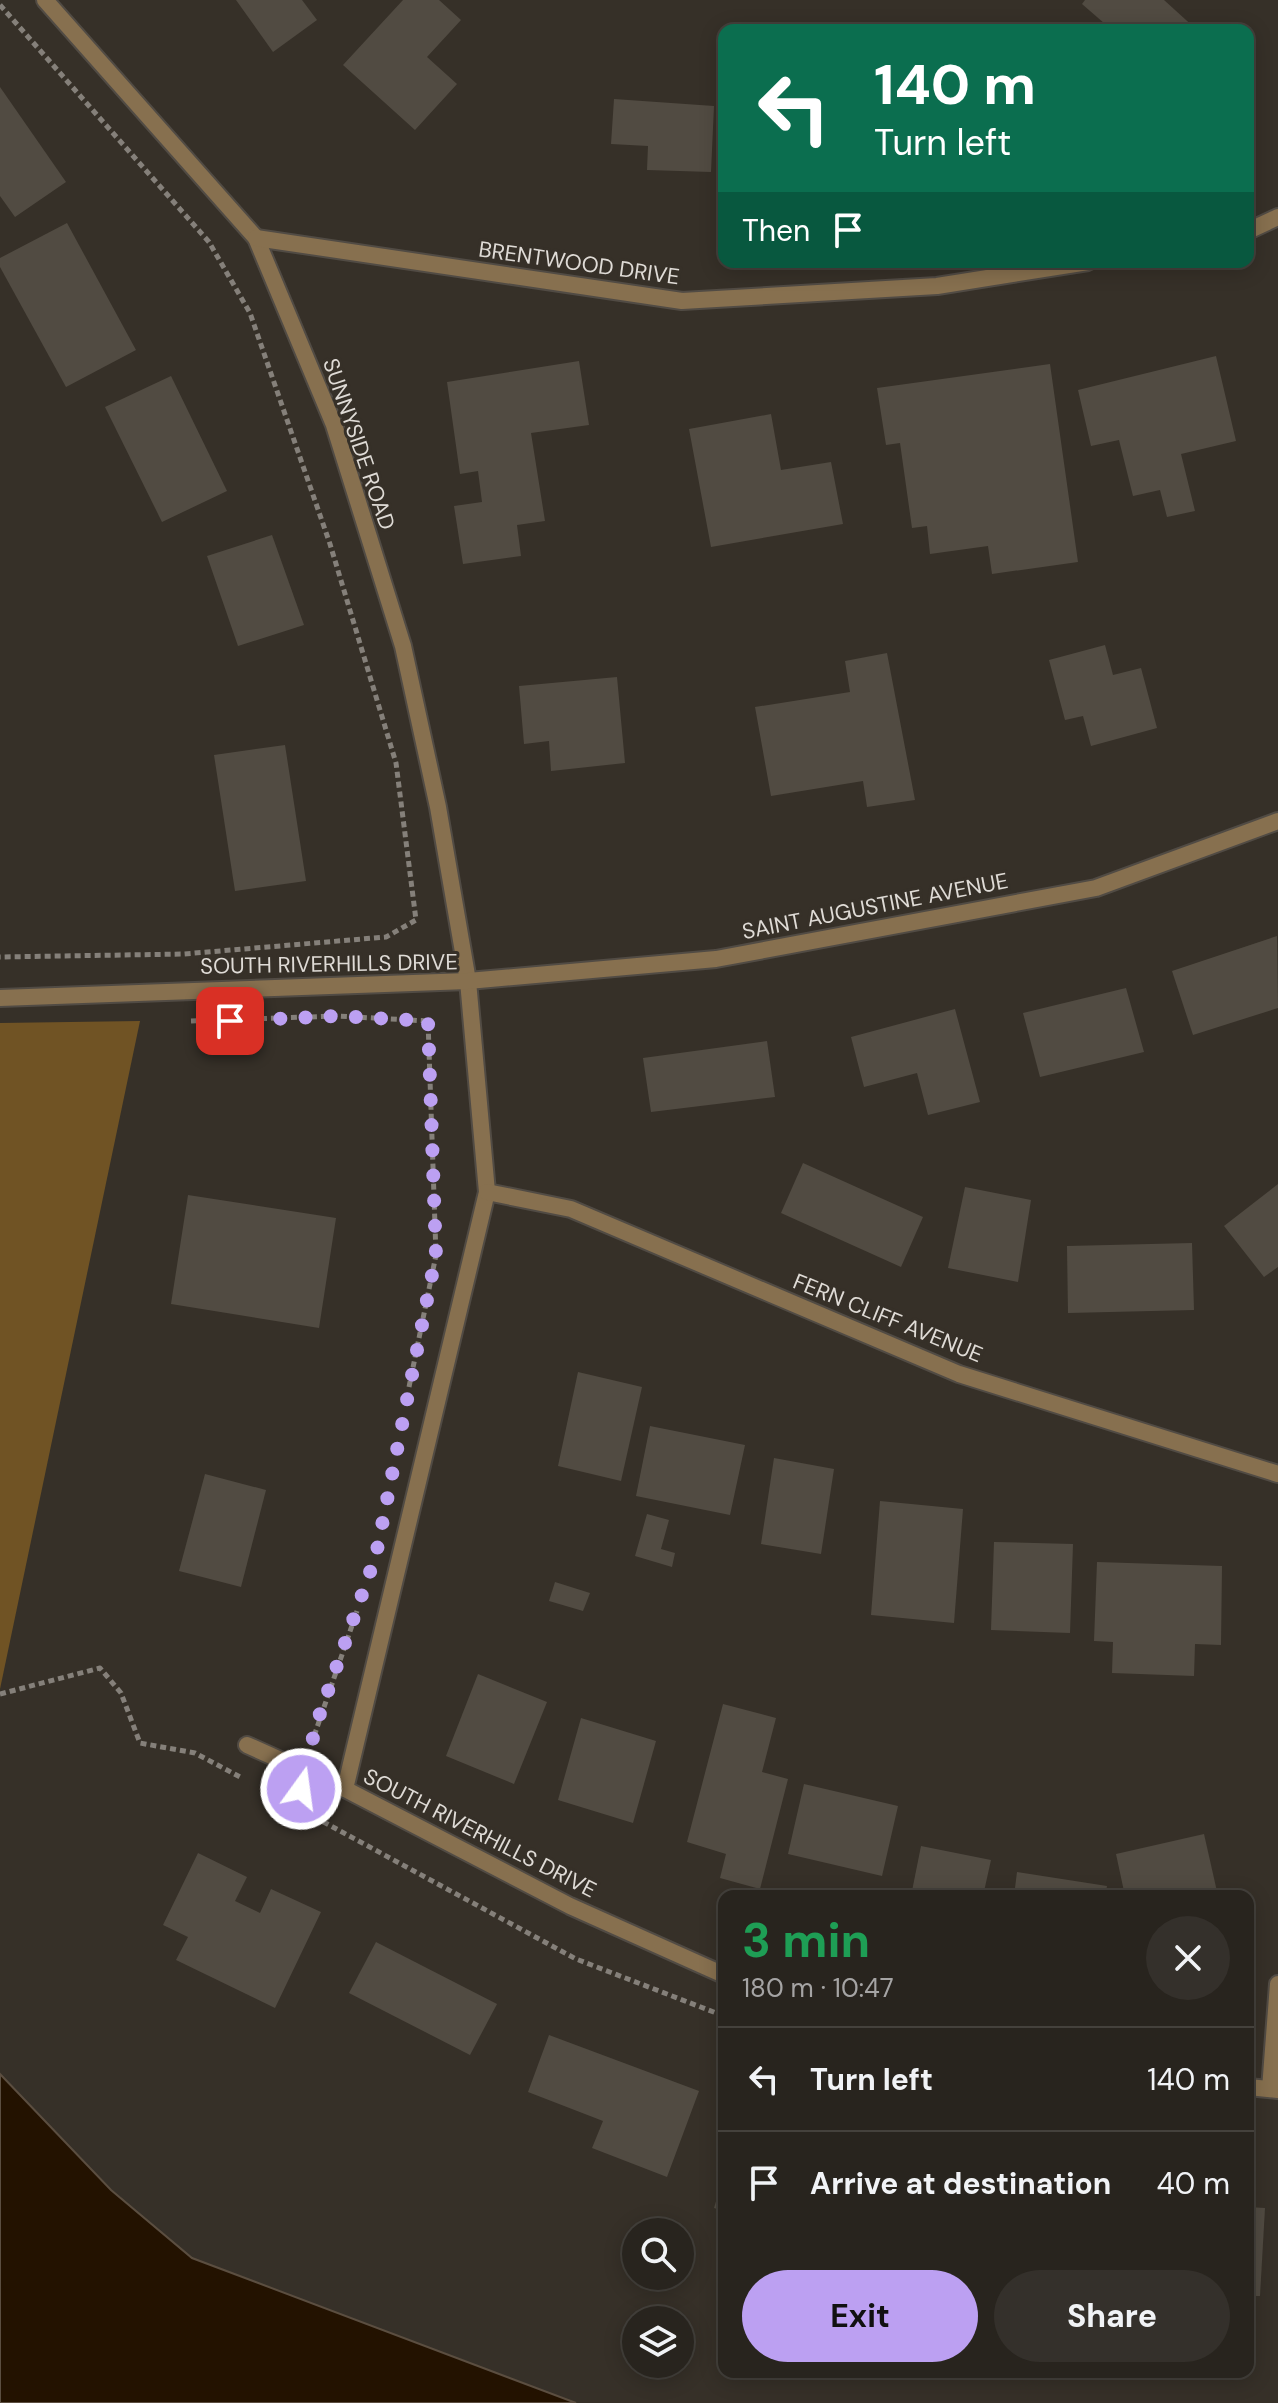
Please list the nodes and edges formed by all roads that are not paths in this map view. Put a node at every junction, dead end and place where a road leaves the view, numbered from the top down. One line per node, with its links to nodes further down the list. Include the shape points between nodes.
1 (45, 0): 4 (street, SUNNYSIDE ROAD)
2 (1278, 217): 3 (street)
3 (1254, 228)
4 (256, 238): 5 (street, BRENTWOOD DRIVE, via 682,301 937,286); 7 (street, SUNNYSIDE ROAD, via 334,425 403,646)
5 (1050, 268)
6 (1278, 821): 7 (street, SAINT AUGUSTINE AVENUE, via 1096,888 716,959)
7 (468, 981): 8 (street, SOUTH RIVERHILLS DRIVE); 9 (street, SOUTH RIVERHILLS DRIVE)
8 (0, 998)
9 (487, 1192): 10 (street, FERN CLIFF AVENUE, via 571,1209 959,1374); 12 (street, SOUTH RIVERHILLS DRIVE)
10 (1278, 1474)
11 (247, 1745): 12 (street)
12 (345, 1789): 13 (street, SOUTH RIVERHILLS DRIVE, via 570,1906)
13 (718, 1972)
14 (1278, 1984): 16 (street)
15 (1254, 2088): 16 (street)
16 (1274, 2090)

